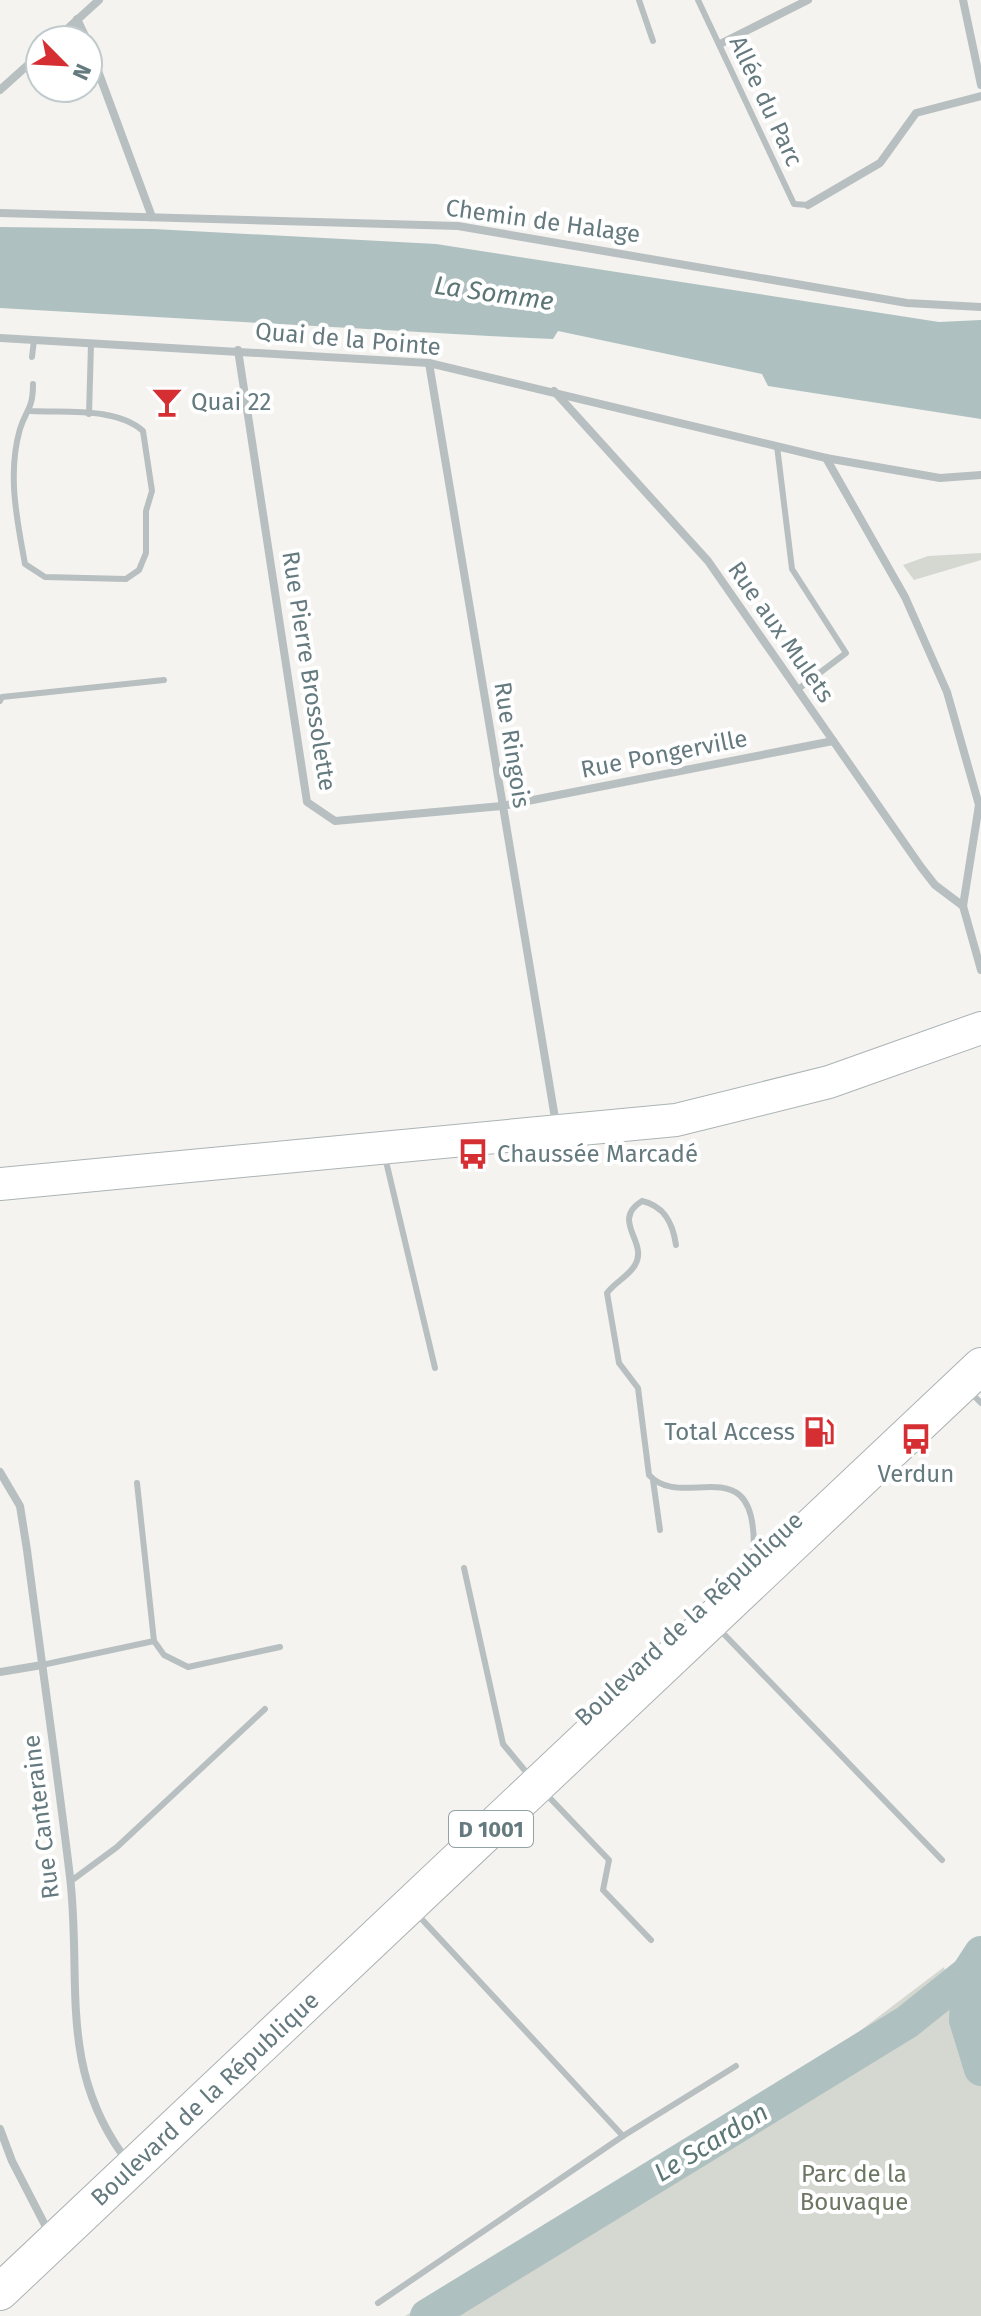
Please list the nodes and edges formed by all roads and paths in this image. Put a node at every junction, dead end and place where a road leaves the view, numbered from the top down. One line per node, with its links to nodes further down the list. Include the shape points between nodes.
1 (99, 0): 6 (street)
2 (639, 0): 9 (lane)
3 (698, 0): 10 (lane, Allée du Parc)
4 (808, 0): 10 (street)
5 (963, 0): 12 (street)
6 (77, 19): 7 (street); 8 (street)
7 (72, 24)
8 (79, 24)
9 (653, 41)
10 (720, 44): 16 (lane, Allée du Parc, via 794,204)
11 (24, 68): 14 (street)
12 (981, 85)
13 (104, 88): 18 (street)
14 (0, 90)
15 (981, 96): 16 (street, via 916,113 880,163)
16 (808, 205)
17 (0, 213): 18 (street, Chemin de Halage)
18 (152, 217): 19 (street, Chemin de Halage, via 458,226 907,303)
19 (981, 307)
20 (0, 338): 21 (street, Quai de la Pointe)
21 (34, 340): 22 (street, Quai de la Pointe); 24 (lane)
22 (91, 344): 23 (street, Quai de la Pointe); 29 (lane)
23 (238, 350): 25 (street, Quai de la Pointe); 37 (street, Rue Pierre Brossolette, via 307,802 335,821)
24 (32, 357)
25 (429, 363): 27 (street, Quai de la Pointe); 37 (street, Rue Ringois)
26 (33, 384): 28 (lane)
27 (553, 390): 30 (street, Quai de la Pointe); 34 (street, Rue aux Mulets, via 708,561)
28 (31, 411): 29 (lane); 29 (lane, via 20,428 13,493 25,564 45,577 126,579 139,570 146,553 146,511 152,491 149,450 143,431 131,420)
29 (89, 414)
30 (777, 446): 31 (street, Quai de la Pointe); 34 (lane, via 792,569 846,653)
31 (826, 458): 32 (street, Quai de la Pointe, via 940,478); 38 (street, via 905,597 947,692 979,805)
32 (981, 475)
33 (164, 680): 35 (lane)
34 (797, 690): 36 (street, Rue aux Mulets)
35 (0, 701)
36 (833, 741): 37 (street, Rue Pongerville); 38 (street, Rue aux Mulets, via 935,885)
37 (502, 806): 41 (street, Rue Ringois)
38 (963, 906): 39 (street)
39 (981, 970)
40 (981, 1028): 41 (street, via 829,1082 705,1116)
41 (558, 1133): 42 (street)
42 (383, 1150): 43 (street); 46 (lane)
43 (0, 1184)
44 (676, 1245): 49 (lane, via 673,1225 653,1204 642,1201 632,1207 628,1217 639,1255 635,1267 607,1293 619,1363 638,1388)
45 (981, 1346): 47 (main road, Boulevard de la République / D 1001)
46 (435, 1368)
47 (969, 1381): 53 (main road, Boulevard de la République / D 1001)
48 (0, 1472): 57 (street, Rue Canteraine, via 23,1519)
49 (653, 1480): 51 (lane); 53 (lane, via 742,1496 751,1524)
50 (137, 1483): 55 (lane)
51 (660, 1530)
52 (464, 1568): 60 (lane, via 503,1744)
53 (751, 1572): 54 (main road, Boulevard de la République / D 1001); 60 (main road, Boulevard de la République / D 1001)
54 (708, 1618): 60 (main road, Boulevard de la République / D 1001); 61 (lane)
55 (154, 1641): 56 (lane, via 164,1655 188,1667); 57 (lane)
56 (280, 1647)
57 (42, 1665): 58 (street); 62 (street, Rue Canteraine)
58 (0, 1672)
59 (265, 1709): 62 (lane, via 117,1847)
60 (532, 1779): 63 (main road, Boulevard de la République / D 1001); 64 (lane, via 609,1860 603,1890); 68 (main road, Boulevard de la République / D 1001)
61 (942, 1860)
62 (71, 1881): 68 (street, Rue Canteraine, via 78,2057 107,2133)
63 (407, 1903): 67 (lane); 73 (main road, Boulevard de la République / D 1001)
64 (651, 1940)
65 (736, 2066): 67 (lane)
66 (0, 2129): 69 (street)
67 (623, 2136): 74 (lane)
68 (122, 2154): 71 (main road, Boulevard de la République / D 1001)
69 (12, 2161): 70 (street); 71 (street)
70 (0, 2167)
71 (45, 2225): 72 (main road, Boulevard de la République / D 1001)
72 (0, 2268)
73 (0, 2292)
74 (378, 2303)

